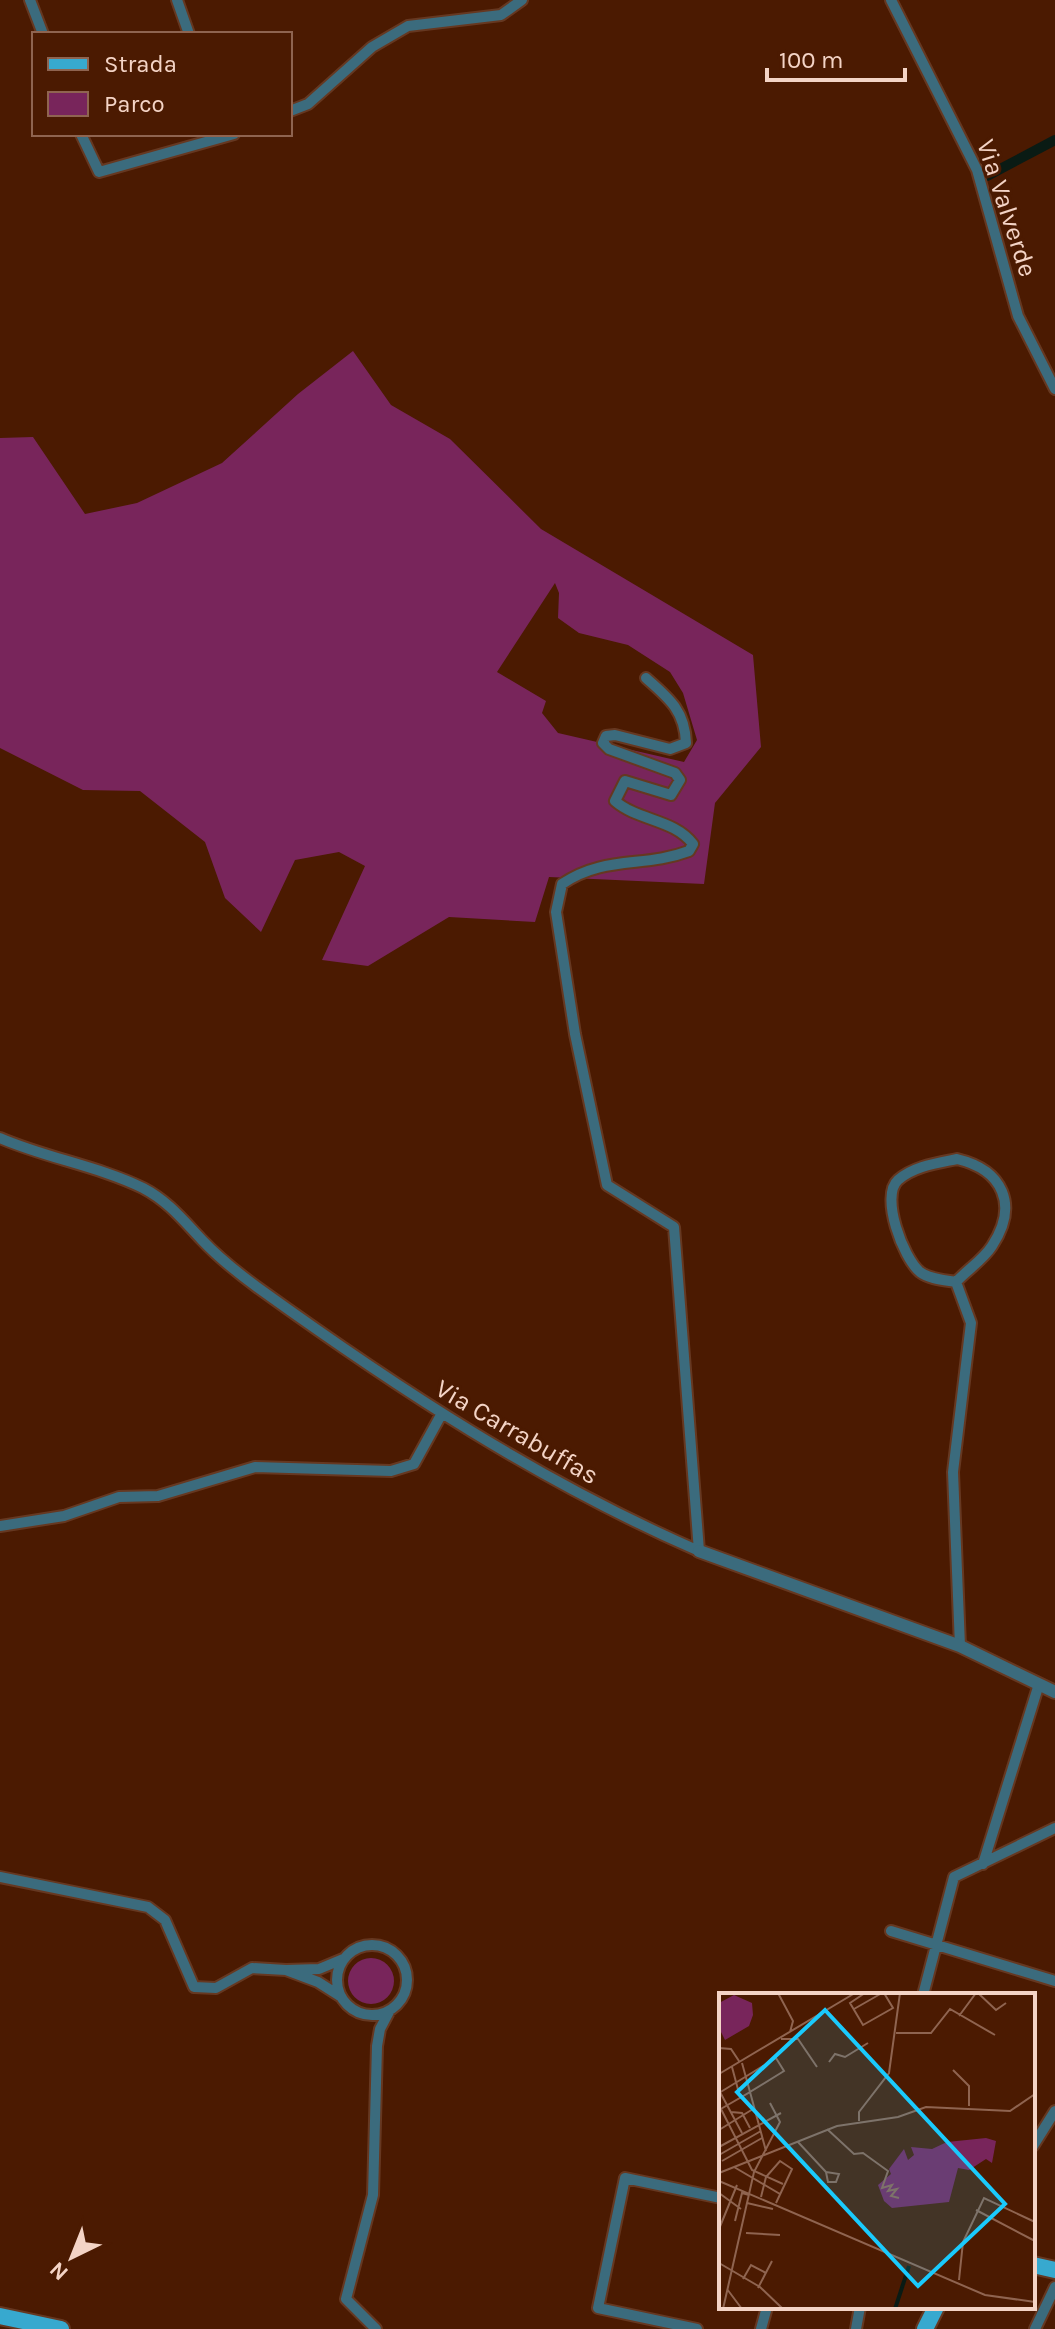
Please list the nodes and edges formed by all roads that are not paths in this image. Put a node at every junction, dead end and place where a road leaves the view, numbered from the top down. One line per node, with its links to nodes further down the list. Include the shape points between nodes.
1 (30, 0): 5 (street)
2 (177, 0): 6 (street)
3 (522, 0): 7 (street, via 501,15 408,26 372,47 308,104)
4 (891, 0): 10 (street, Via Valverde, via 977,170 1018,316)
5 (42, 32)
6 (188, 32)
7 (292, 110)
8 (82, 136): 9 (street, via 99,172)
9 (225, 136)
10 (1055, 389)
11 (646, 678): 16 (street, via 674,703 685,722 686,743 670,749 615,735 606,736 603,743 675,773 678,788 671,795 625,781 615,801 676,828 693,844 672,857 583,870 562,884 556,912 607,1185 674,1227)
12 (0, 1138): 14 (street, Via Carrabuffas, via 98,1170 168,1202 203,1242 253,1284)
13 (956, 1282): 13 (street, via 992,1245 1006,1216 997,1181 977,1164 957,1159 907,1174 891,1192 894,1220 913,1264 922,1274); 17 (street, via 971,1323 953,1472)
14 (441, 1415): 15 (street, via 414,1464 391,1471 255,1467 158,1496 119,1497 64,1516); 16 (street, Via Carrabuffas, via 613,1514)
15 (0, 1526)
16 (699, 1551): 17 (street, Via Carrabuffas)
17 (960, 1646): 18 (street, Via Carrabuffas)
18 (1039, 1684): 19 (street, Via Carrabuffas); 21 (street)
19 (1055, 1692)
20 (1055, 1828): 21 (street)
21 (983, 1864): 24 (street, via 954,1877)
22 (0, 1877): 26 (street, via 148,1907 165,1920 194,1987 216,1988 252,1968)
23 (891, 1931): 24 (street)
24 (936, 1945): 27 (street); 28 (street)
25 (344, 1958): 26 (street, via 319,1969); 29 (street, via 336,1982); 30 (street, via 359,1947 376,1945 399,1958 407,1980 405,1992)
26 (286, 1970): 29 (street)
27 (1055, 1981)
28 (924, 1993)
29 (343, 1999): 31 (street)
30 (390, 2010): 31 (street); 32 (street)
31 (367, 2015): 32 (street)
32 (380, 2029): 44 (street, via 373,2195 346,2299)
33 (1054, 2116): 34 (street)
34 (1035, 2143)
35 (719, 2198): 45 (street, via 625,2178 598,2308)
36 (1035, 2265): 37 (main road)
37 (1055, 2270)
38 (1055, 2287): 49 (street)
39 (766, 2309): 46 (street)
40 (860, 2309): 47 (street)
41 (935, 2309): 48 (main road)
42 (0, 2316): 43 (main road)
43 (61, 2329)
44 (376, 2329)
45 (697, 2329)
46 (761, 2329)
47 (856, 2329)
48 (925, 2329)
49 (1035, 2329)

